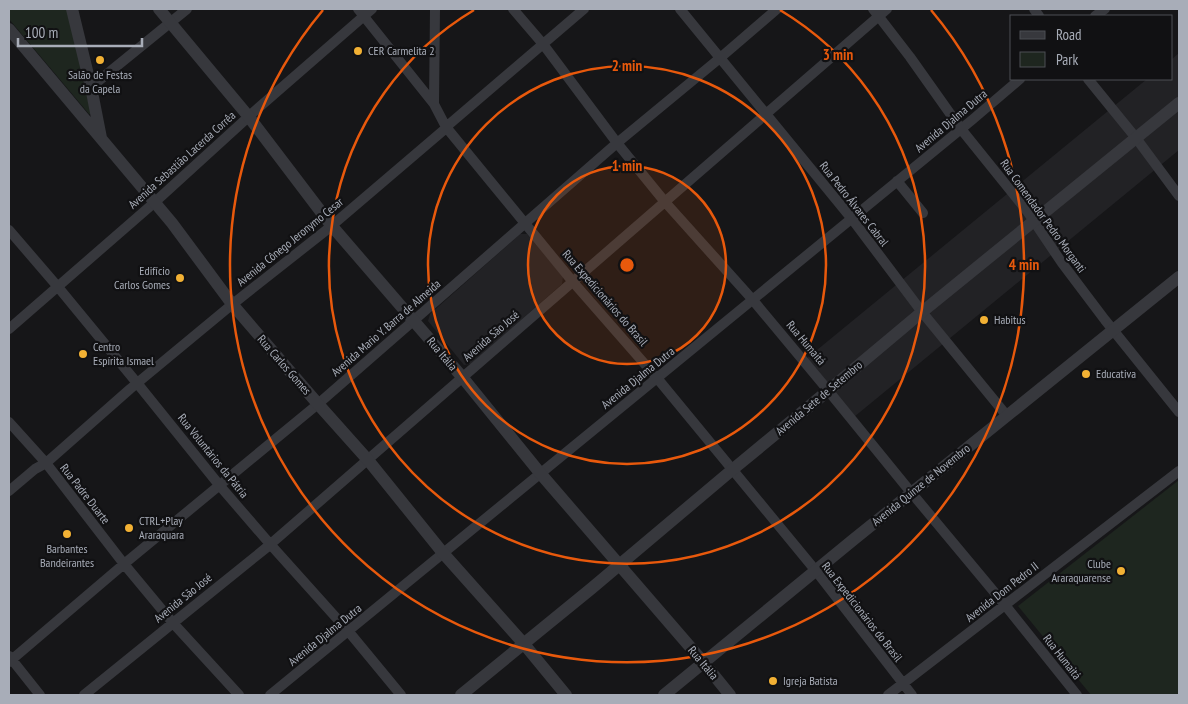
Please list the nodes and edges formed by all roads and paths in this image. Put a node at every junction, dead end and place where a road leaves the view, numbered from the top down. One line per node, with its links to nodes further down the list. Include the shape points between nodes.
1 (72, 9): 19 (street)
2 (159, 9): 13 (street, Rua Itália)
3 (186, 9): 13 (street)
4 (372, 9): 11 (street, Avenida Sebastião Lacerda Corrêa)
5 (435, 9): 21 (street)
6 (513, 9): 15 (street, Rua Humaitá)
7 (584, 9): 15 (street, Avenida Cônego Jeronymo Cesar)
8 (680, 9): 16 (street, Rua Pedro Álvares Cabral)
9 (777, 9): 16 (street, Avenida Mario Y. Barra de Almeida)
10 (887, 9): 12 (street, Avenida São José)
11 (361, 12): 21 (street, Rua Expedicionários do Brasil); 23 (street, Avenida Sebastião Lacerda Corrêa)
12 (876, 12): 22 (street, Avenida São José); 25 (street, Rua Comendador Pedro Morganti)
13 (170, 22): 19 (street); 23 (street, Rua Itália)
14 (9, 29): 27 (street, Rua Carlos Gomes)
15 (543, 44): 24 (street, Avenida Cônego Jeronymo Cesar); 28 (street, Rua Humaitá)
16 (720, 58): 22 (street, Rua Pedro Álvares Cabral); 28 (street, Avenida Mario Y. Barra de Almeida)
17 (1019, 80): 25 (street, Avenida Djalma Dutra)
18 (1089, 80): 26 (street)
19 (91, 87): 27 (street)
20 (1179, 103): 26 (street, Avenida Sete de Setembro)
21 (434, 104): 24 (street, Rua Expedicionários do Brasil)
22 (766, 115): 32 (street, Avenida São José); 34 (street, Rua Pedro Álvares Cabral)
23 (249, 117): 31 (street, Avenida Sebastião Lacerda Corrêa); 37 (street, Rua Itália)
24 (446, 127): 36 (street, Rua Expedicionários do Brasil); 37 (street, Avenida Cônego Jeronymo Cesar)
25 (961, 129): 29 (street, Avenida Djalma Dutra); 35 (street, Rua Comendador Pedro Morganti)
26 (1136, 138): 30 (street); 35 (street, Avenida Sete de Setembro)
27 (102, 141): 31 (street, Rua Carlos Gomes)
28 (617, 143): 32 (street, Rua Humaitá); 36 (street, Avenida Mario Y. Barra de Almeida)
29 (897, 181): 33 (street); 34 (street, Avenida Djalma Dutra)
30 (1179, 196)
31 (155, 202): 41 (street, Avenida Sebastião Lacerda Corrêa); 43 (street, Rua Carlos Gomes)
32 (665, 202): 40 (street, Avenida São José); 42 (street, Rua Humaitá)
33 (923, 213)
34 (852, 218): 42 (street, Avenida Djalma Dutra); 44 (street, Rua Pedro Álvares Cabral)
35 (1033, 221): 44 (street, Avenida Sete de Setembro); 47 (street, Rua Comendador Pedro Morganti)
36 (525, 224): 40 (street, Rua Expedicionários do Brasil); 45 (street, Avenida Mario Y. Barra de Almeida)
37 (332, 225): 43 (street, Avenida Cônego Jeronymo Cesar); 45 (street, Rua Itália)
38 (9, 230): 41 (street, Rua Voluntários da Pátria)
39 (1179, 277): 47 (street, Avenida Quinze de Novembro)
40 (573, 282): 48 (street, Avenida São José); 49 (street, Rua Expedicionários do Brasil)
41 (58, 287): 46 (street, Avenida Sebastião Lacerda Corrêa); 50 (street, Rua Voluntários da Pátria)
42 (752, 299): 49 (street, Avenida Djalma Dutra); 51 (street, Rua Humaitá)
43 (232, 304): 50 (street, Avenida Cônego Jeronymo Cesar); 52 (street, Rua Carlos Gomes)
44 (922, 312): 51 (street, Avenida Sete de Setembro); 54 (street, Rua Pedro Álvares Cabral)
45 (414, 320): 48 (street, Rua Itália); 52 (street, Avenida Mario Y. Barra de Almeida)
46 (9, 329)
47 (1114, 331): 53 (street, Rua Comendador Pedro Morganti); 54 (street, Avenida Quinze de Novembro)
48 (462, 378): 56 (street, Avenida São José); 60 (street, Rua Itália)
49 (657, 378): 58 (street, Rua Expedicionários do Brasil); 60 (street, Avenida Djalma Dutra)
50 (137, 382): 57 (street, Avenida Cônego Jeronymo Cesar); 61 (street, Rua Voluntários da Pátria)
51 (829, 390): 58 (street, Avenida Sete de Setembro); 63 (street, Rua Humaitá)
52 (318, 404): 56 (street, Rua Carlos Gomes); 61 (street, Avenida Mario Y. Barra de Almeida)
53 (1179, 412)
54 (1007, 416): 63 (street, Avenida Quinze de Novembro)
55 (9, 422): 57 (street, Rua Padre Duarte)
56 (368, 460): 64 (street, Avenida São José); 65 (street, Rua Carlos Gomes)
57 (46, 463): 62 (street, Avenida Cônego Jeronymo Cesar); 66 (street, Rua Padre Duarte)
58 (732, 470): 67 (street, Avenida Sete de Setembro); 68 (street, Rua Expedicionários do Brasil)
59 (1179, 471): 69 (street, Avenida Dom Pedro II)
60 (540, 473): 65 (street, Avenida Djalma Dutra); 67 (street, Rua Itália)
61 (220, 486): 64 (street, Rua Voluntários da Pátria); 66 (street, Avenida Mario Y. Barra de Almeida)
62 (9, 491)
63 (912, 493): 68 (street, Avenida Quinze de Novembro); 69 (street, Rua Humaitá)
64 (270, 544): 70 (street, Avenida São José); 71 (street, Rua Voluntários da Pátria)
65 (443, 553): 71 (street, Avenida Djalma Dutra); 72 (street, Rua Carlos Gomes)
66 (124, 564): 70 (street, Rua Padre Duarte); 73 (street, Avenida Mario Y. Barra de Almeida)
67 (619, 565): 72 (street, Avenida Sete de Setembro); 74 (street, Rua Itália)
68 (816, 571): 74 (street, Avenida Quinze de Novembro); 75 (street, Rua Expedicionários do Brasil)
69 (1005, 605): 75 (street, Avenida Dom Pedro II); 87 (street, Rua Humaitá)
70 (172, 622): 77 (street, Avenida São José); 78 (street, Rua Padre Duarte)
71 (349, 632): 79 (street, Avenida Djalma Dutra); 80 (street, Rua Voluntários da Pátria)
72 (524, 644): 81 (street, Avenida Sete de Setembro); 82 (street, Rua Carlos Gomes)
73 (10, 659): 76 (street)
74 (704, 663): 83 (street, Avenida Quinze de Novembro); 84 (street, Rua Itália)
75 (903, 684): 85 (street, Avenida Dom Pedro II); 86 (street, Rua Expedicionários do Brasil)
76 (40, 695)
77 (84, 695)
78 (239, 695)
79 (270, 695)
80 (401, 695)
81 (461, 695)
82 (566, 695)
83 (664, 695)
84 (730, 695)
85 (888, 695)
86 (912, 695)
87 (1077, 695)

